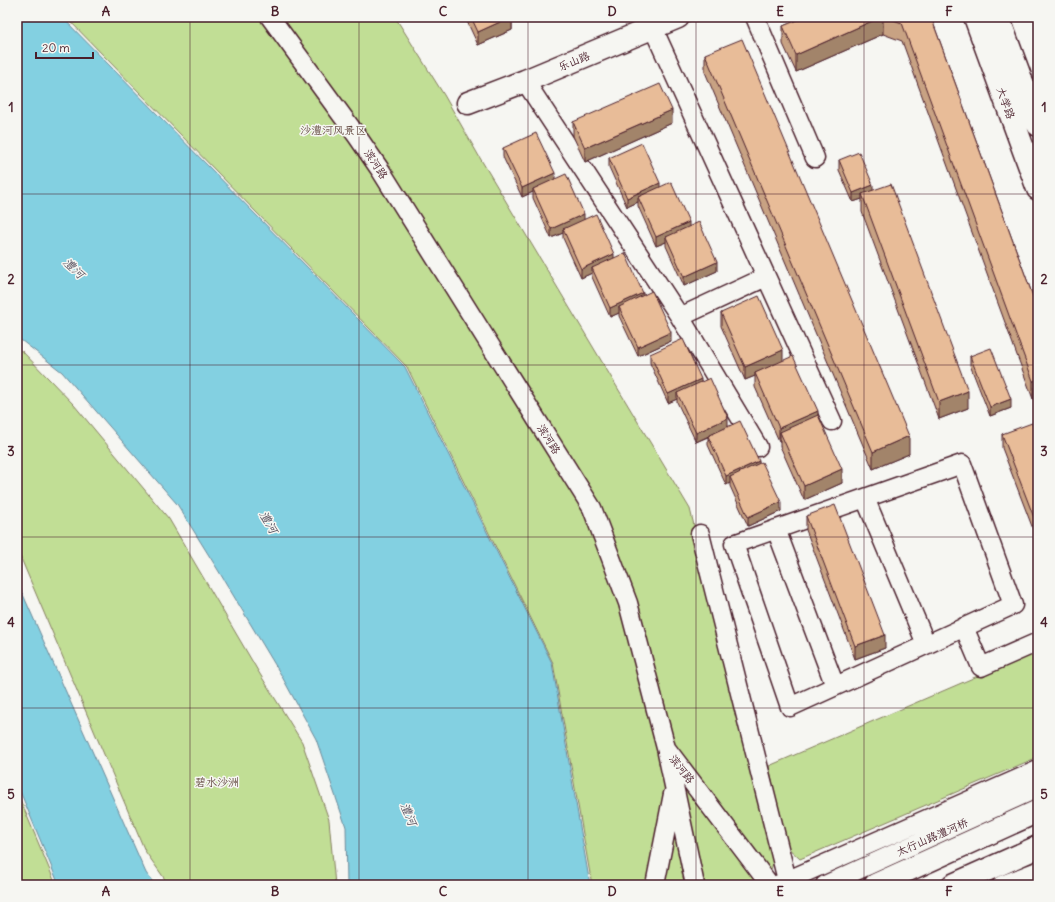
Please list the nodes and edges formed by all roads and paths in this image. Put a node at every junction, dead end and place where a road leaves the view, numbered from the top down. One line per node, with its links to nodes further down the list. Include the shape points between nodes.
1 (270, 17): 23 (street, 滨河路, via 381,171 592,508 628,603)
2 (678, 17): 6 (street, 乐山路)
3 (755, 17): 10 (street)
4 (975, 17): 11 (street, 大学路)
5 (998, 17): 9 (street, 大学路)
6 (653, 28): 7 (street, 乐山路); 12 (street)
7 (525, 81): 8 (street, 乐山路); 13 (street)
8 (468, 103)
9 (1038, 125)
10 (815, 158)
11 (1038, 189)
12 (766, 277): 13 (street); 14 (street)
13 (680, 317): 15 (street)
14 (832, 422)
15 (758, 447)
16 (865, 498): 17 (street); 19 (street, via 962,464 1013,605); 21 (street)
17 (776, 529): 22 (street); 22 (street, via 734,544 790,707)
18 (700, 534): 30 (street)
19 (964, 627): 20 (street, via 981,667); 21 (street)
20 (1038, 642)
21 (926, 644): 22 (street)
22 (835, 686)
23 (666, 748): 25 (street); 30 (street, 滨河路)
24 (1038, 770): 30 (street)
25 (674, 787): 32 (street); 33 (street)
26 (1038, 788): 34 (street, 太行山路澧河桥)
27 (1038, 810): 35 (street, 太行山路澧河桥)
28 (1038, 847): 36 (street)
29 (1038, 871): 37 (street)
30 (778, 883)
31 (1038, 883): 38 (street)
32 (655, 885)
33 (695, 885)
34 (825, 885)
35 (875, 885)
36 (953, 885)
37 (1002, 885)
38 (1033, 885)

